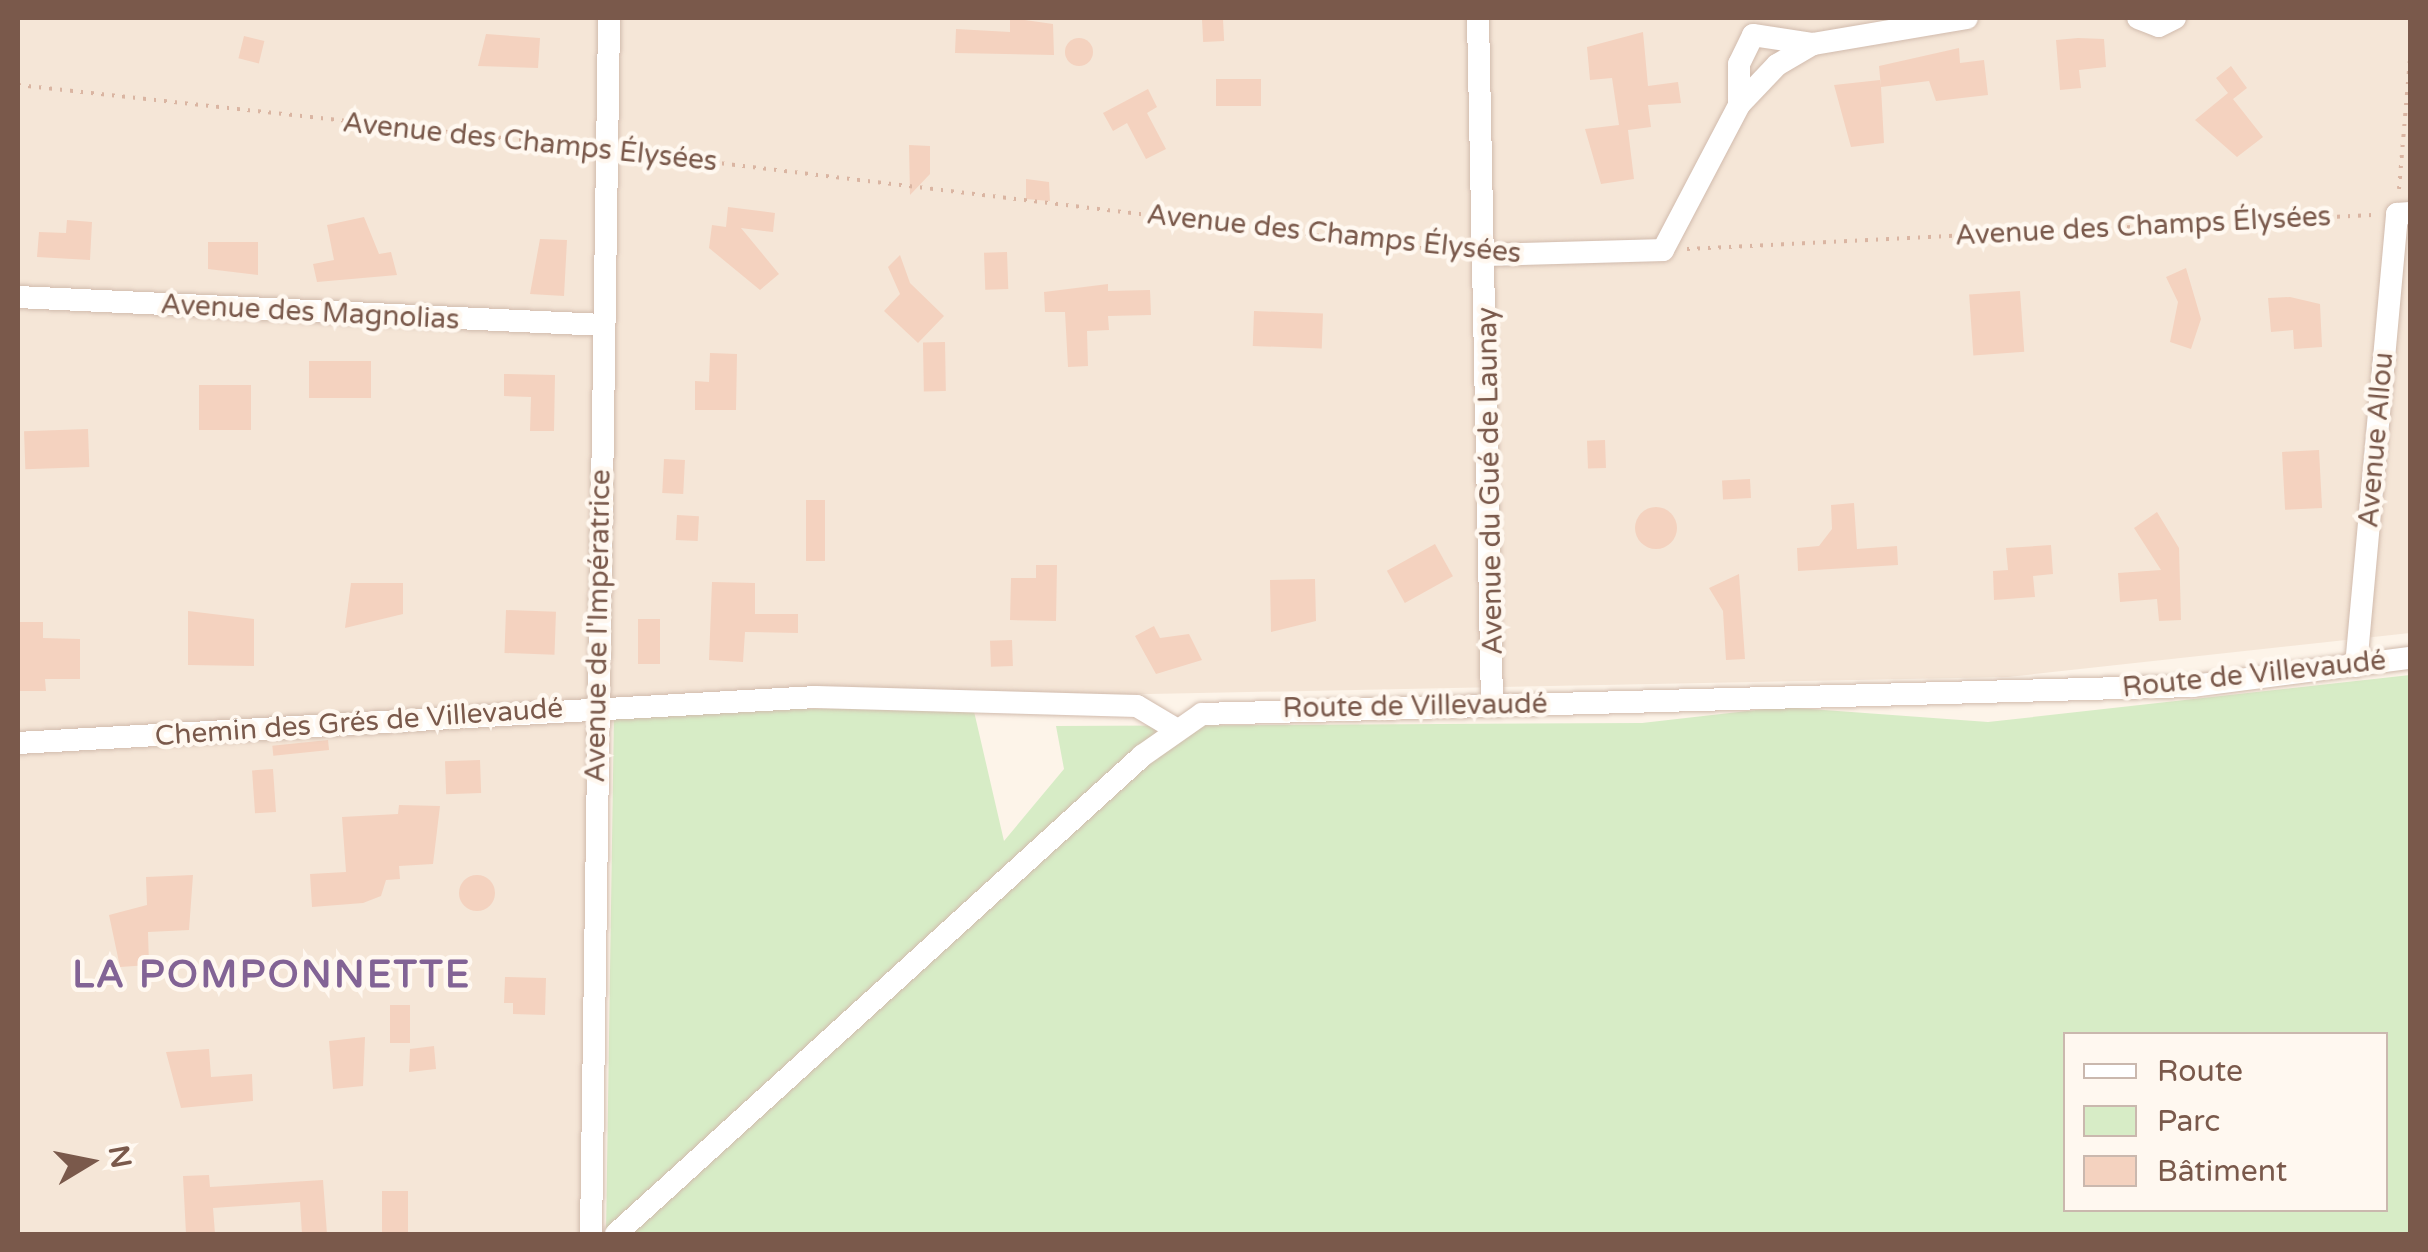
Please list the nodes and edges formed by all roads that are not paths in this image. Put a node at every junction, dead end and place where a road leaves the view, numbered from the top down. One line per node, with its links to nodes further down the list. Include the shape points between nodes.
1 (609, 18): 11 (street, Avenue de l'Impératrice)
2 (1478, 18): 9 (street, Avenue du Gué de Launay)
3 (1967, 18): 6 (street)
4 (2138, 18): 5 (street, via 2159,26)
5 (2174, 18)
6 (1813, 44): 7 (street, via 1777,64); 7 (street, via 1752,35 1739,64)
7 (1739, 105): 9 (street, Avenue des Champs Élysées, via 1662,250)
8 (2404, 214): 13 (street, Avenue Allou)
9 (1487, 255): 15 (street, Avenue du Gué de Launay)
10 (18, 297): 11 (street, Avenue des Magnolias)
11 (603, 325): 14 (street, Avenue de l'Impératrice)
12 (2410, 658): 13 (street, Route de Villevaudé)
13 (2356, 666): 15 (street, Route de Villevaudé, via 2193,686)
14 (597, 705): 16 (street, Chemin des Grés de Villevaudé, via 816,697 1137,706); 17 (street, Chemin des Grés de Villevaudé); 18 (street, Avenue de l'Impératrice)
15 (1492, 705): 16 (street, Route de Villevaudé, via 1236,710)
16 (1174, 728): 19 (street, Route de Villevaudé)
17 (18, 743)
18 (591, 1234)
19 (616, 1234)

